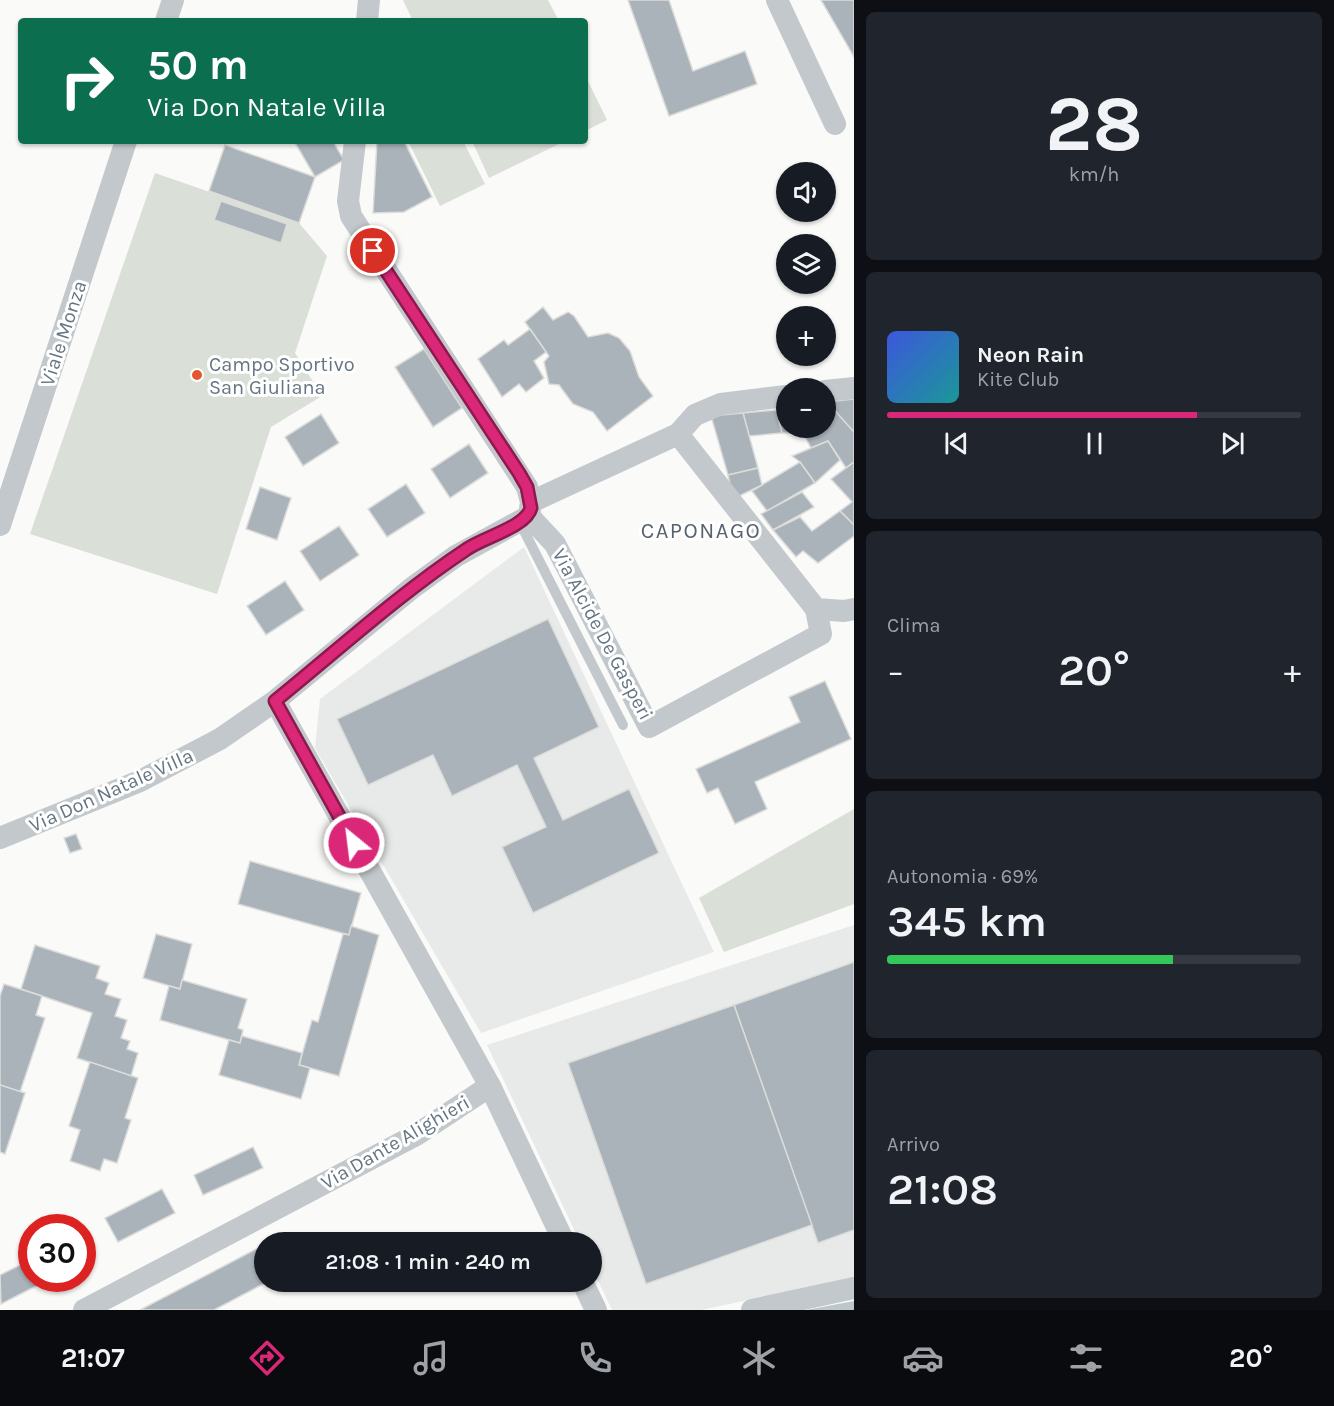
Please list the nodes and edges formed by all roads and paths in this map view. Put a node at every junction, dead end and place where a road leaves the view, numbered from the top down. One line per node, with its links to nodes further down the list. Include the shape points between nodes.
1 (173, 0): 4 (street)
2 (369, 0): 5 (street)
3 (777, 0): 6 (street)
4 (167, 18)
5 (367, 18)
6 (835, 124)
7 (125, 144): 14 (street, Viale Monza)
8 (354, 144): 13 (street, via 348,201 351,216 519,473 527,487)
9 (854, 388): 10 (street)
10 (836, 390)
11 (776, 397): 12 (street, Via Don Natale Villa, via 721,404 695,415)
12 (678, 434): 13 (street, Via Don Natale Villa); 15 (street)
13 (527, 513): 15 (street, Via Alcide De Gasperi, via 555,544 649,727 821,634); 17 (street, Via Don Natale Villa, via 412,588); 18 (lane)
14 (0, 525)
15 (816, 609): 16 (street)
16 (854, 609)
17 (275, 701): 20 (street, Via Don Natale Villa, via 167,769); 22 (street, Via Dante Alighieri)
18 (623, 725)
19 (0, 824): 20 (street)
20 (32, 825): 21 (street, Via Don Natale Villa)
21 (0, 838)
22 (490, 1086): 23 (street); 26 (street, Via Dante Alighieri, via 416,1135)
23 (559, 1232)
24 (854, 1288): 28 (street)
25 (587, 1292): 27 (street)
26 (96, 1307)
27 (596, 1310)
28 (752, 1310)

